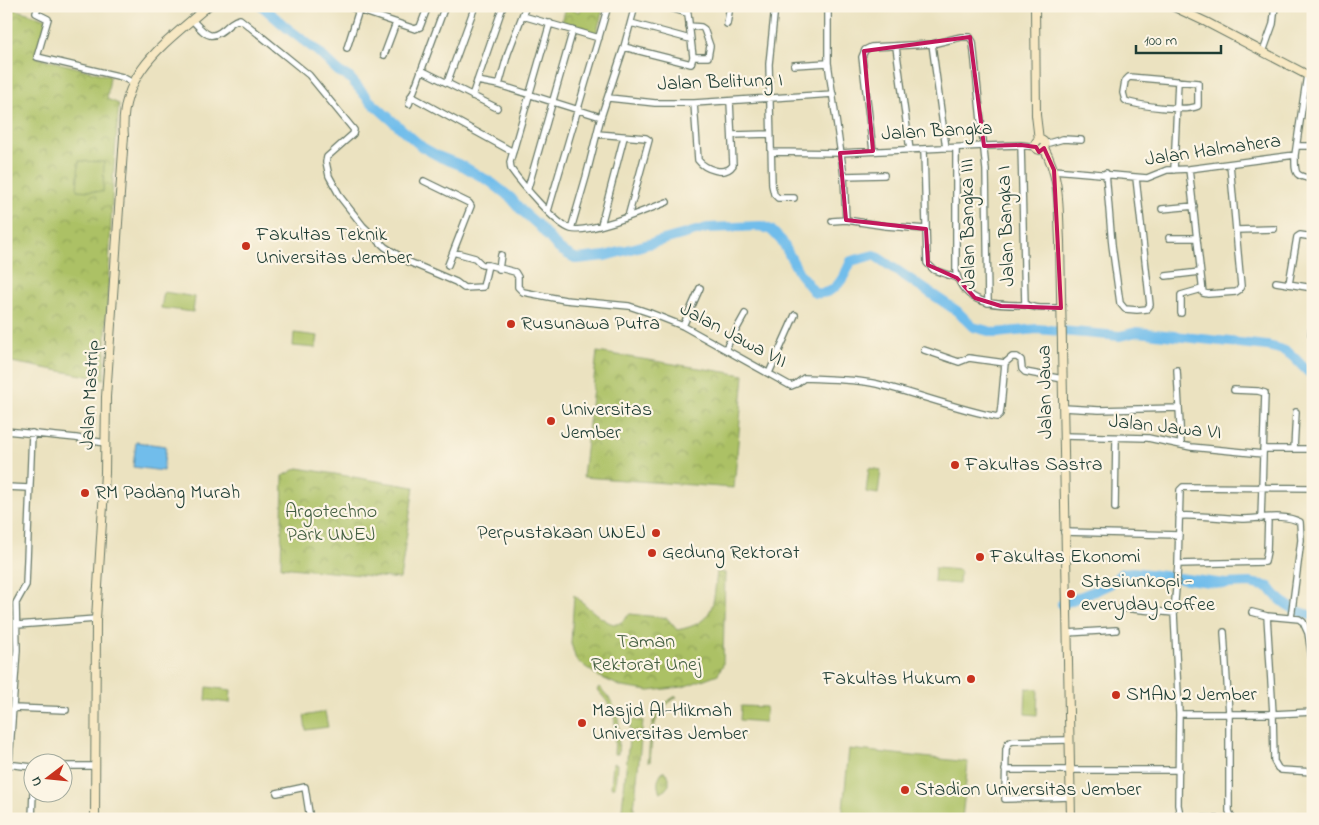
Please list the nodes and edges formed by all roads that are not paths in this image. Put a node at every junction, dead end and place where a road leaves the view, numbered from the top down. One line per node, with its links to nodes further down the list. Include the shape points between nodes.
1 (38, 6): 44 (street, via 36,13 48,18 37,56 122,77)
2 (208, 6): 22 (main road, Jalan Mastrip)
3 (346, 6): 19 (street)
4 (428, 6): 23 (street, via 418,29)
5 (444, 6): 40 (street)
6 (475, 6): 45 (street)
7 (503, 6): 42 (street)
8 (526, 6): 21 (street)
9 (608, 6): 29 (street)
10 (635, 6): 24 (street)
11 (664, 6): 20 (street)
12 (687, 6): 20 (street)
13 (730, 6): 26 (street)
14 (775, 6): 52 (street, via 769,64)
15 (828, 6): 38 (street)
16 (1035, 6): 67 (main road, Jalan Jawa, via 1036,115)
17 (1172, 6): 35 (main road)
18 (1275, 6): 35 (street)
19 (359, 10): 23 (street); 34 (street)
20 (687, 13): 27 (street)
21 (523, 16): 25 (street); 46 (street)
22 (194, 22): 44 (main road, Jalan Mastrip, via 149,59); 110 (street, via 213,36 240,19 309,75 354,130 326,157 329,176 363,226 385,247 464,288 483,288)
23 (396, 23): 36 (street)
24 (631, 23): 30 (street); 32 (street)
25 (550, 24): 28 (street); 47 (street)
26 (727, 24)
27 (689, 26): 30 (street); 37 (street, via 704,29 710,46 707,58)
28 (574, 30): 29 (street); 53 (street)
29 (598, 38): 59 (street)
30 (690, 39): 37 (street)
31 (932, 44): 33 (street); 68 (street, Jalan Bangka III, via 972,38); 71 (street)
32 (624, 47): 37 (street, via 688,65 692,64); 51 (street)
33 (896, 47): 73 (street); 75 (street, via 871,47 862,54)
34 (346, 48)
35 (1263, 52): 41 (main road)
36 (384, 55)
37 (693, 57)
38 (828, 63): 39 (street); 48 (street)
39 (794, 65)
40 (421, 70): 45 (street); 49 (street)
41 (1310, 76): 69 (street, Jalan Halmahera)
42 (477, 81): 46 (street); 50 (street)
43 (1178, 81): 58 (street); 58 (street, via 1198,83 1198,102 1196,107); 58 (street, via 1131,77 1125,81 1123,90 1128,102)
44 (132, 83): 143 (main road, Jalan Mastrip, via 123,126)
45 (447, 83): 50 (street)
46 (499, 85): 47 (street)
47 (529, 94): 53 (street); 76 (street)
48 (833, 94): 52 (street, Jalan Belitung I); 78 (street)
49 (412, 96): 55 (street); 76 (street)
50 (472, 96): 57 (street)
51 (609, 98): 56 (street, Jalan Belitung I); 60 (street)
52 (770, 98): 54 (street, Jalan Belitung I); 62 (street)
53 (554, 101): 59 (street); 90 (street)
54 (730, 102): 56 (street, Jalan Belitung I); 63 (street)
55 (409, 104)
56 (694, 104): 63 (street, via 697,156 702,164 722,171 731,168)
57 (497, 108)
58 (1177, 108): 83 (street)
59 (578, 109): 60 (street); 95 (street)
60 (601, 117): 61 (street)
61 (597, 134): 64 (street); 101 (street)
62 (770, 134): 63 (street); 77 (street)
63 (733, 135)
64 (624, 137): 96 (street, via 650,141); 99 (street)
65 (1081, 140): 67 (street, Jalan Bangka, via 1062,139)
66 (1021, 145): 67 (street, Jalan Bangka); 68 (street, Jalan Bangka); 121 (street, Jalan Bangka I)
67 (1041, 145): 82 (main road, Jalan Jawa)
68 (984, 146): 72 (street, Jalan Bangka); 120 (street, Jalan Bangka III)
69 (1297, 146): 70 (street); 79 (street, Jalan Halmahera)
70 (1313, 146)
71 (946, 148): 72 (street, Jalan Bangka); 74 (street, Jalan Bangka)
72 (956, 148): 114 (street)
73 (910, 150): 74 (street, Jalan Bangka); 75 (street, Jalan Bangka)
74 (924, 150): 100 (street)
75 (873, 151): 78 (street, Jalan Bangka)
76 (513, 152): 90 (street, via 510,167)
77 (772, 152): 78 (street, Jalan Bangka); 91 (street, via 774,194 780,199)
78 (840, 153): 86 (street)
79 (1295, 155): 80 (street, Jalan Halmahera); 88 (street, via 1298,175)
80 (1230, 164): 81 (street, Jalan Halmahera); 103 (street)
81 (1189, 168): 83 (street, Jalan Halmahera); 93 (street)
82 (1054, 170): 84 (street, Jalan Halmahera); 122 (main road, Jalan Jawa)
83 (1174, 170): 87 (street, Jalan Halmahera)
84 (1106, 173): 87 (street, Jalan Halmahera); 87 (street, via 1120,303 1130,310 1149,307)
85 (884, 174): 86 (street)
86 (844, 176): 97 (street)
87 (1136, 178)
88 (1313, 179)
89 (424, 181): 107 (street, via 471,205)
90 (528, 188): 95 (street)
91 (794, 198)
92 (667, 202): 96 (street)
93 (1194, 206): 94 (street); 106 (street)
94 (1162, 209)
95 (548, 211): 101 (street)
96 (628, 217): 99 (street)
97 (846, 220): 98 (street); 100 (street)
98 (832, 221)
99 (600, 225): 101 (street)
100 (926, 228): 114 (street, via 928,265)
101 (570, 229)
102 (1274, 229): 103 (street)
103 (1236, 230): 119 (street, via 1239,290 1208,294)
104 (1313, 237): 116 (street, via 1297,237)
105 (1169, 238): 106 (street)
106 (1197, 238): 112 (street)
107 (453, 252): 109 (street); 110 (street, Jalan Jawa VII)
108 (501, 255): 111 (street)
109 (448, 265)
110 (488, 265): 111 (street, Jalan Jawa VII)
111 (499, 269): 127 (street, Jalan Jawa VII, via 516,273 518,287 523,292 629,306)
112 (1200, 272): 113 (street); 119 (street)
113 (1166, 276)
114 (957, 278): 120 (street, Jalan Bangka III, via 975,298)
115 (1276, 282): 116 (street)
116 (1289, 284): 118 (street)
117 (700, 288): 127 (street)
118 (1313, 288)
119 (1202, 289): 123 (street, via 1181,295)
120 (988, 303): 121 (street, Jalan Bangka I)
121 (1025, 305): 122 (street, Jalan Bangka I)
122 (1061, 311): 134 (main road, Jalan Jawa)
123 (1181, 313)
124 (745, 314): 129 (street)
125 (795, 315): 133 (street)
126 (1313, 321): 128 (street)
127 (683, 326): 129 (street, Jalan Jawa VII)
128 (1313, 337)
129 (726, 348): 133 (street, Jalan Jawa VII)
130 (924, 350): 131 (street, via 959,362 969,358)
131 (1005, 363): 133 (street, Jalan Jawa VII, via 998,417 877,384 803,378 791,386); 134 (street, via 1017,357 1025,372)
132 (1177, 370): 137 (street)
133 (770, 373)
134 (1063, 379): 136 (main road, Jalan Jawa)
135 (1234, 390): 147 (street, via 1265,392)
136 (1063, 408): 137 (street); 141 (main road, Jalan Jawa)
137 (1178, 408): 144 (street)
138 (1296, 412): 145 (street)
139 (6, 431): 140 (street)
140 (32, 433): 143 (street); 149 (street)
141 (1063, 436): 142 (street, Jalan Jawa VI); 156 (main road, Jalan Jawa)
142 (1116, 438): 144 (street, Jalan Jawa VI, via 1148,438); 152 (street)
143 (105, 443): 164 (main road, Jalan Mastrip)
144 (1181, 444): 147 (street, Jalan Jawa VI)
145 (1294, 449): 146 (street, Jalan Jawa VI); 147 (street, Jalan Jawa VI)
146 (1313, 449)
147 (1263, 451): 150 (street)
148 (6, 487): 149 (street)
149 (29, 488): 165 (street, via 26,584 16,603)
150 (1262, 488): 151 (street); 153 (street, via 1183,487 1180,490); 155 (street)
151 (1313, 488)
152 (1115, 508)
153 (1179, 516): 155 (street); 157 (street)
154 (1268, 518): 155 (street); 158 (street, via 1265,562); 162 (street, via 1295,519 1301,523)
155 (1261, 519)
156 (1064, 532): 157 (street); 168 (main road, Jalan Jawa)
157 (1179, 535): 158 (street)
158 (1178, 564): 161 (street)
159 (1122, 608): 161 (street)
160 (1252, 612): 163 (street)
161 (1174, 613): 175 (street)
162 (1292, 615): 163 (street); 169 (street, via 1306,628)
163 (1267, 616): 177 (street)
164 (96, 619): 165 (street); 182 (main road, Jalan Mastrip)
165 (17, 625): 171 (street)
166 (1116, 630): 168 (street)
167 (1224, 632): 176 (street)
168 (1067, 634): 178 (main road, Jalan Jawa)
169 (1313, 666)
170 (6, 689): 171 (street)
171 (14, 689): 172 (street)
172 (13, 708): 173 (street); 179 (street)
173 (66, 710)
174 (1313, 712): 177 (street)
175 (1179, 714): 176 (street); 185 (street)
176 (1229, 714): 177 (street); 196 (street, via 1229,811)
177 (1273, 714): 186 (street, via 1274,758 1278,768 1282,771)
178 (1068, 740): 183 (street, via 1011,741 1007,744); 184 (main road, Jalan Jawa)
179 (8, 764): 180 (street)
180 (22, 766)
181 (72, 766): 182 (street)
182 (95, 766): 192 (main road, Jalan Mastrip)
183 (1005, 770): 184 (street); 188 (street, via 1005,799)
184 (1069, 770): 185 (street); 188 (main road, Jalan Jawa)
185 (1179, 770): 190 (street, via 1179,809)
186 (1313, 772)
187 (277, 792): 193 (street, via 305,787)
188 (1071, 797): 194 (main road, Jalan Jawa)
189 (33, 802): 191 (street)
190 (1185, 818): 195 (street)
191 (32, 819)
192 (95, 819)
193 (310, 819)
194 (1071, 819)
195 (1217, 819)
196 (1232, 819)

